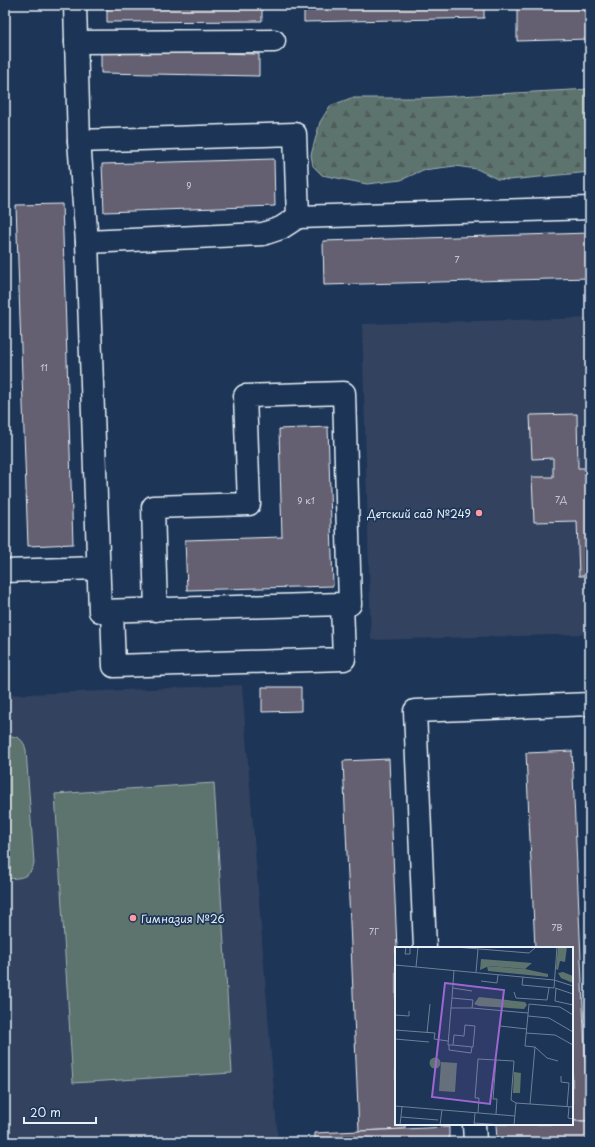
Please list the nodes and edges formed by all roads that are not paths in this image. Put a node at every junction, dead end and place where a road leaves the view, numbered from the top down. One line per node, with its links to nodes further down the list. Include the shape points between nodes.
1 (75, 5): 3 (lane)
2 (274, 41): 3 (lane)
3 (76, 42): 4 (lane)
4 (79, 141): 6 (lane, via 295,134); 7 (lane)
5 (590, 208): 6 (lane)
6 (298, 217): 7 (lane, via 281,228 263,234)
7 (87, 242): 8 (lane)
8 (98, 568): 9 (lane); 12 (lane, via 100,612)
9 (5, 571)
10 (342, 604): 11 (lane); 11 (lane, via 350,604 344,393 245,396 249,504 153,507); 12 (lane, via 344,659 114,666)
11 (156, 610): 12 (lane)
12 (112, 611)
13 (590, 704): 14 (lane, via 415,711)
14 (425, 947)
15 (474, 1125): 16 (lane)
16 (474, 1142)

